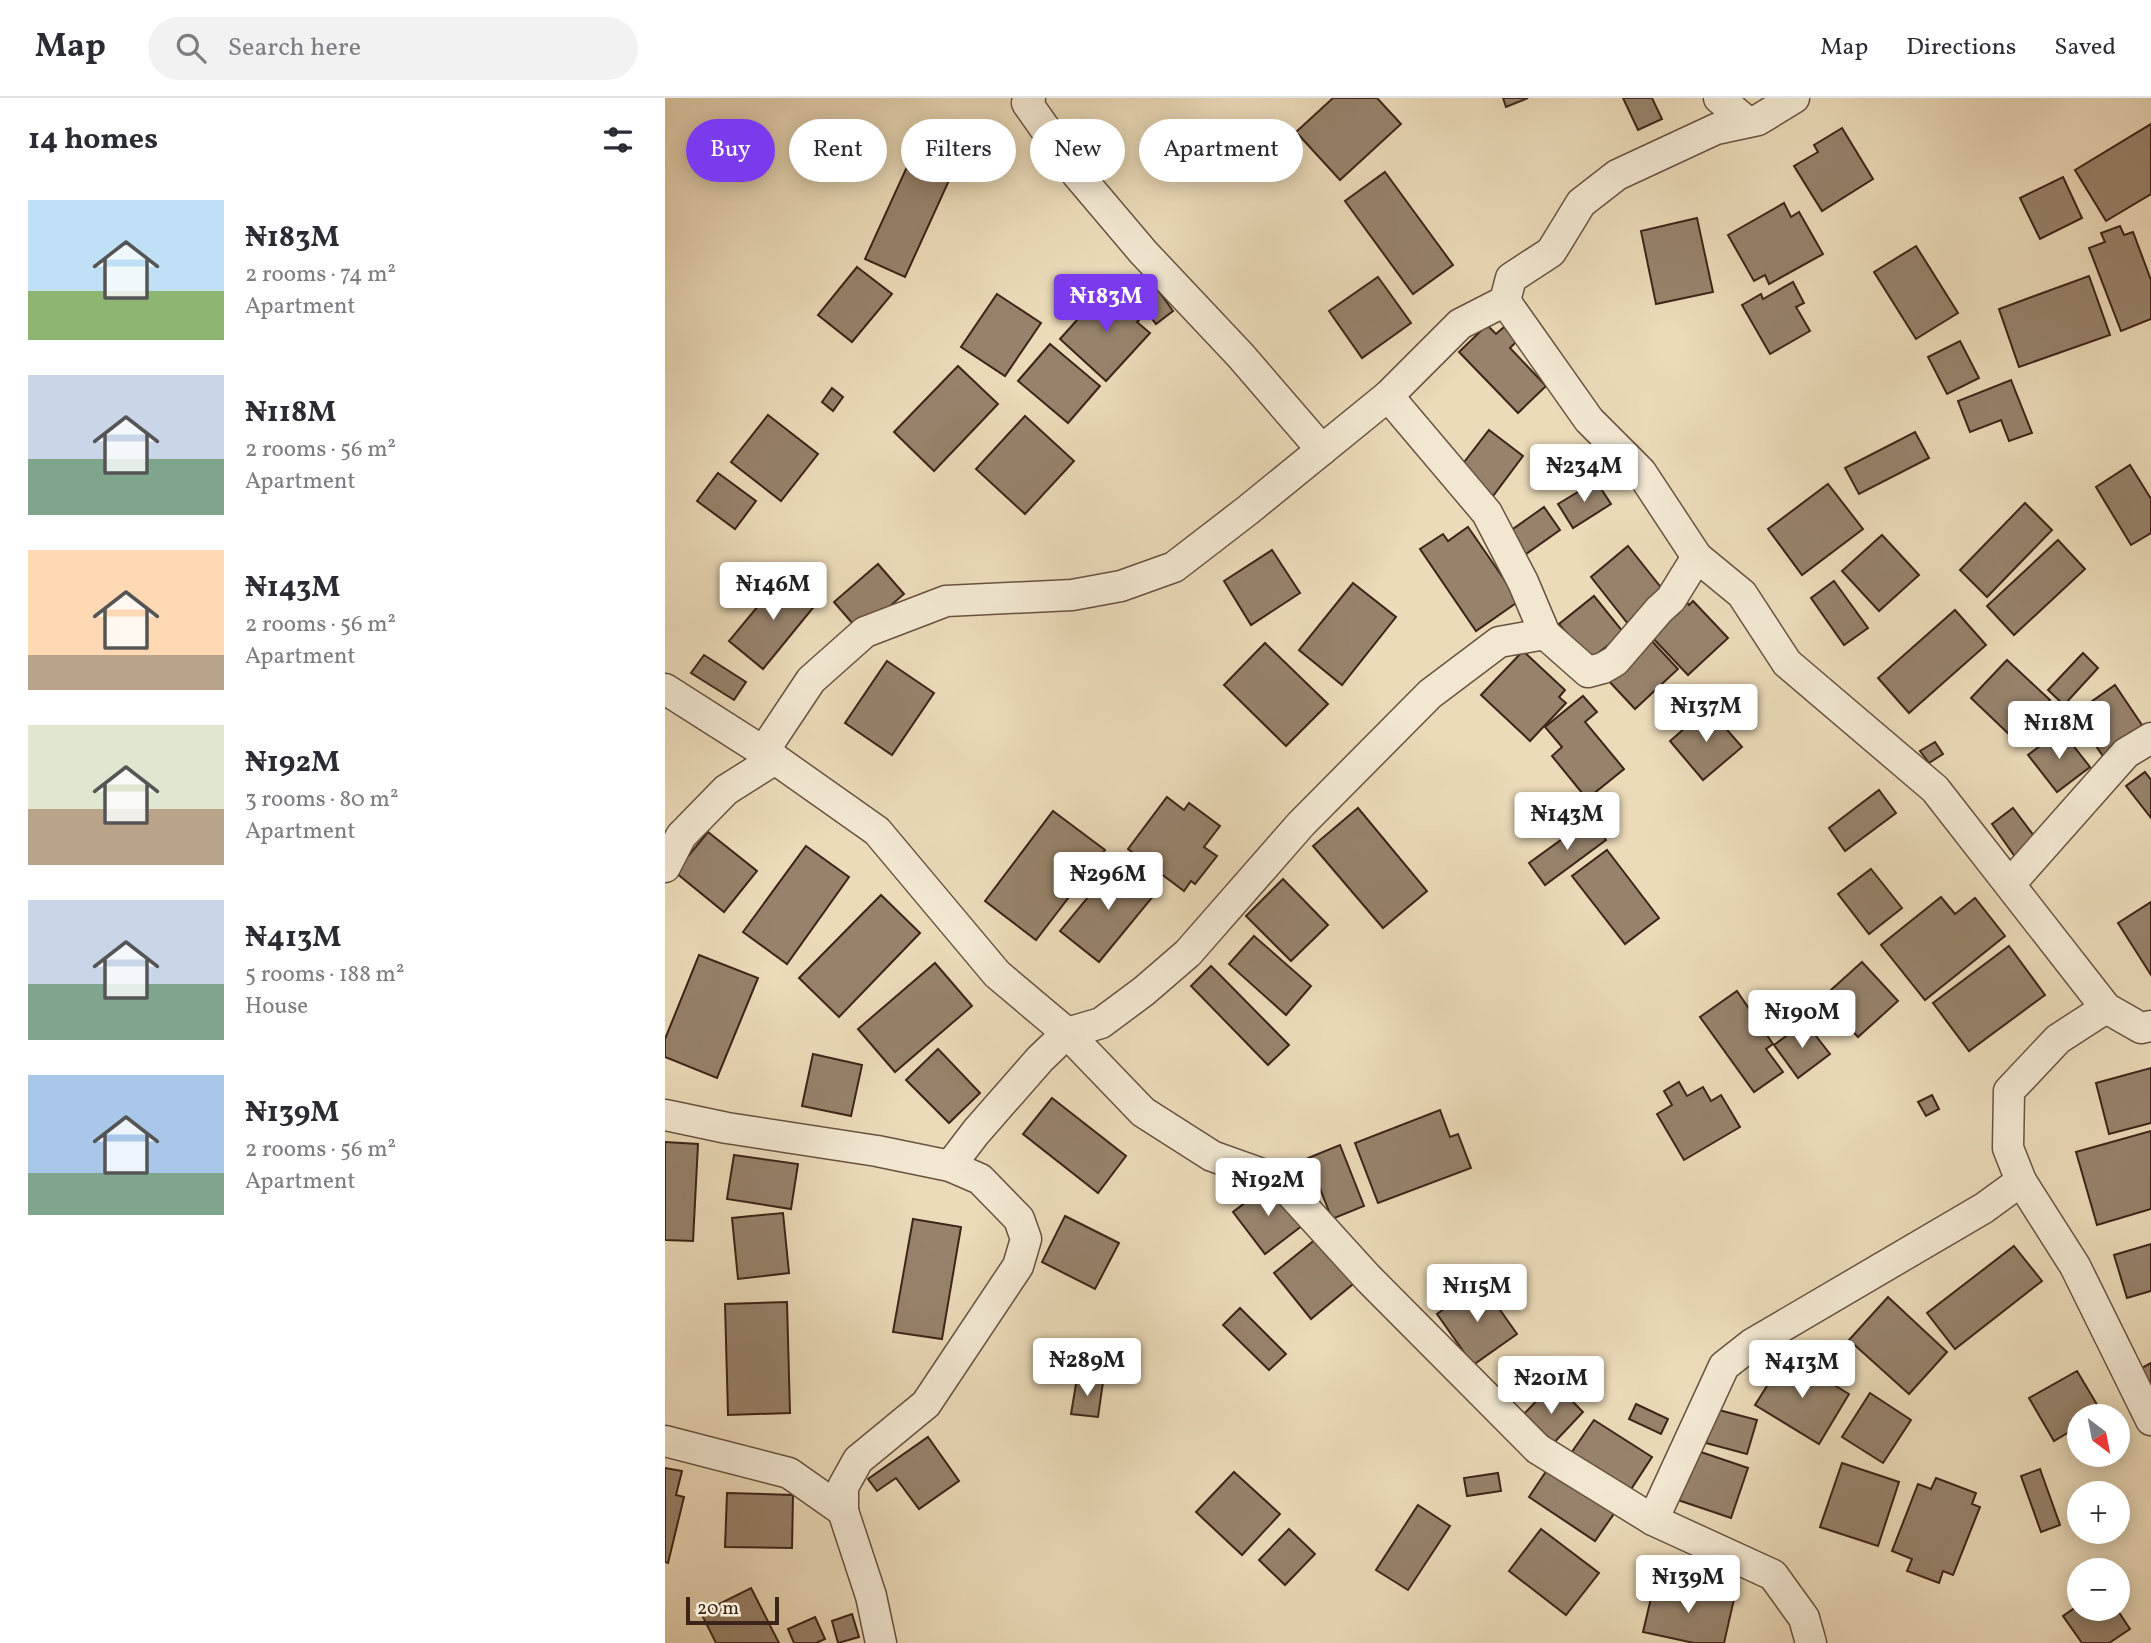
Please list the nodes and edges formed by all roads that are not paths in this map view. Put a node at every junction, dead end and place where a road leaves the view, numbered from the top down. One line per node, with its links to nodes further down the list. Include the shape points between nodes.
1 (1030, 98): 7 (street, via 1027,103 1077,174)
2 (1719, 98): 4 (street)
3 (1794, 98): 4 (street)
4 (1747, 122): 5 (street, via 1716,129 1617,175 1581,203 1551,252 1511,278)
5 (1505, 301): 6 (street, via 1460,324); 8 (street, via 1589,420 1641,472)
6 (1388, 396): 7 (street); 9 (street, via 1487,513)
7 (1322, 450): 12 (street, via 1174,567 1121,586 1072,595 946,601 866,632 811,680)
8 (1697, 557): 9 (street, via 1671,599 1615,662 1588,672); 14 (street, via 1742,594 1787,663 1935,789)
9 (1545, 634): 17 (street, via 1499,642 1430,694 1301,824 1188,953 1101,1023)
10 (665, 689): 12 (street)
11 (2151, 737): 14 (street, via 2126,752)
12 (769, 755): 13 (street, via 681,836); 17 (street, via 877,831 997,974)
13 (665, 867)
14 (2010, 884): 15 (street)
15 (2106, 1009): 16 (street, via 2141,1028); 20 (street, via 2058,1039 2009,1091 2008,1148)
16 (2151, 1026)
17 (1067, 1033): 19 (street); 24 (street, via 1143,1112 1212,1156 1279,1180 1368,1278 1538,1448)
18 (665, 1115): 19 (street)
19 (950, 1166): 23 (street, via 980,1179 1019,1219 1026,1239 1019,1266 926,1404 858,1460 843,1488)
20 (2021, 1181): 21 (street, via 2075,1266); 24 (street, via 1984,1208 1752,1344 1724,1366)
21 (2151, 1420)
22 (665, 1441): 23 (street, via 789,1473)
23 (843, 1511): 25 (street)
24 (1653, 1520): 26 (street, via 1773,1575 1804,1618)
25 (881, 1643)
26 (1811, 1643)

